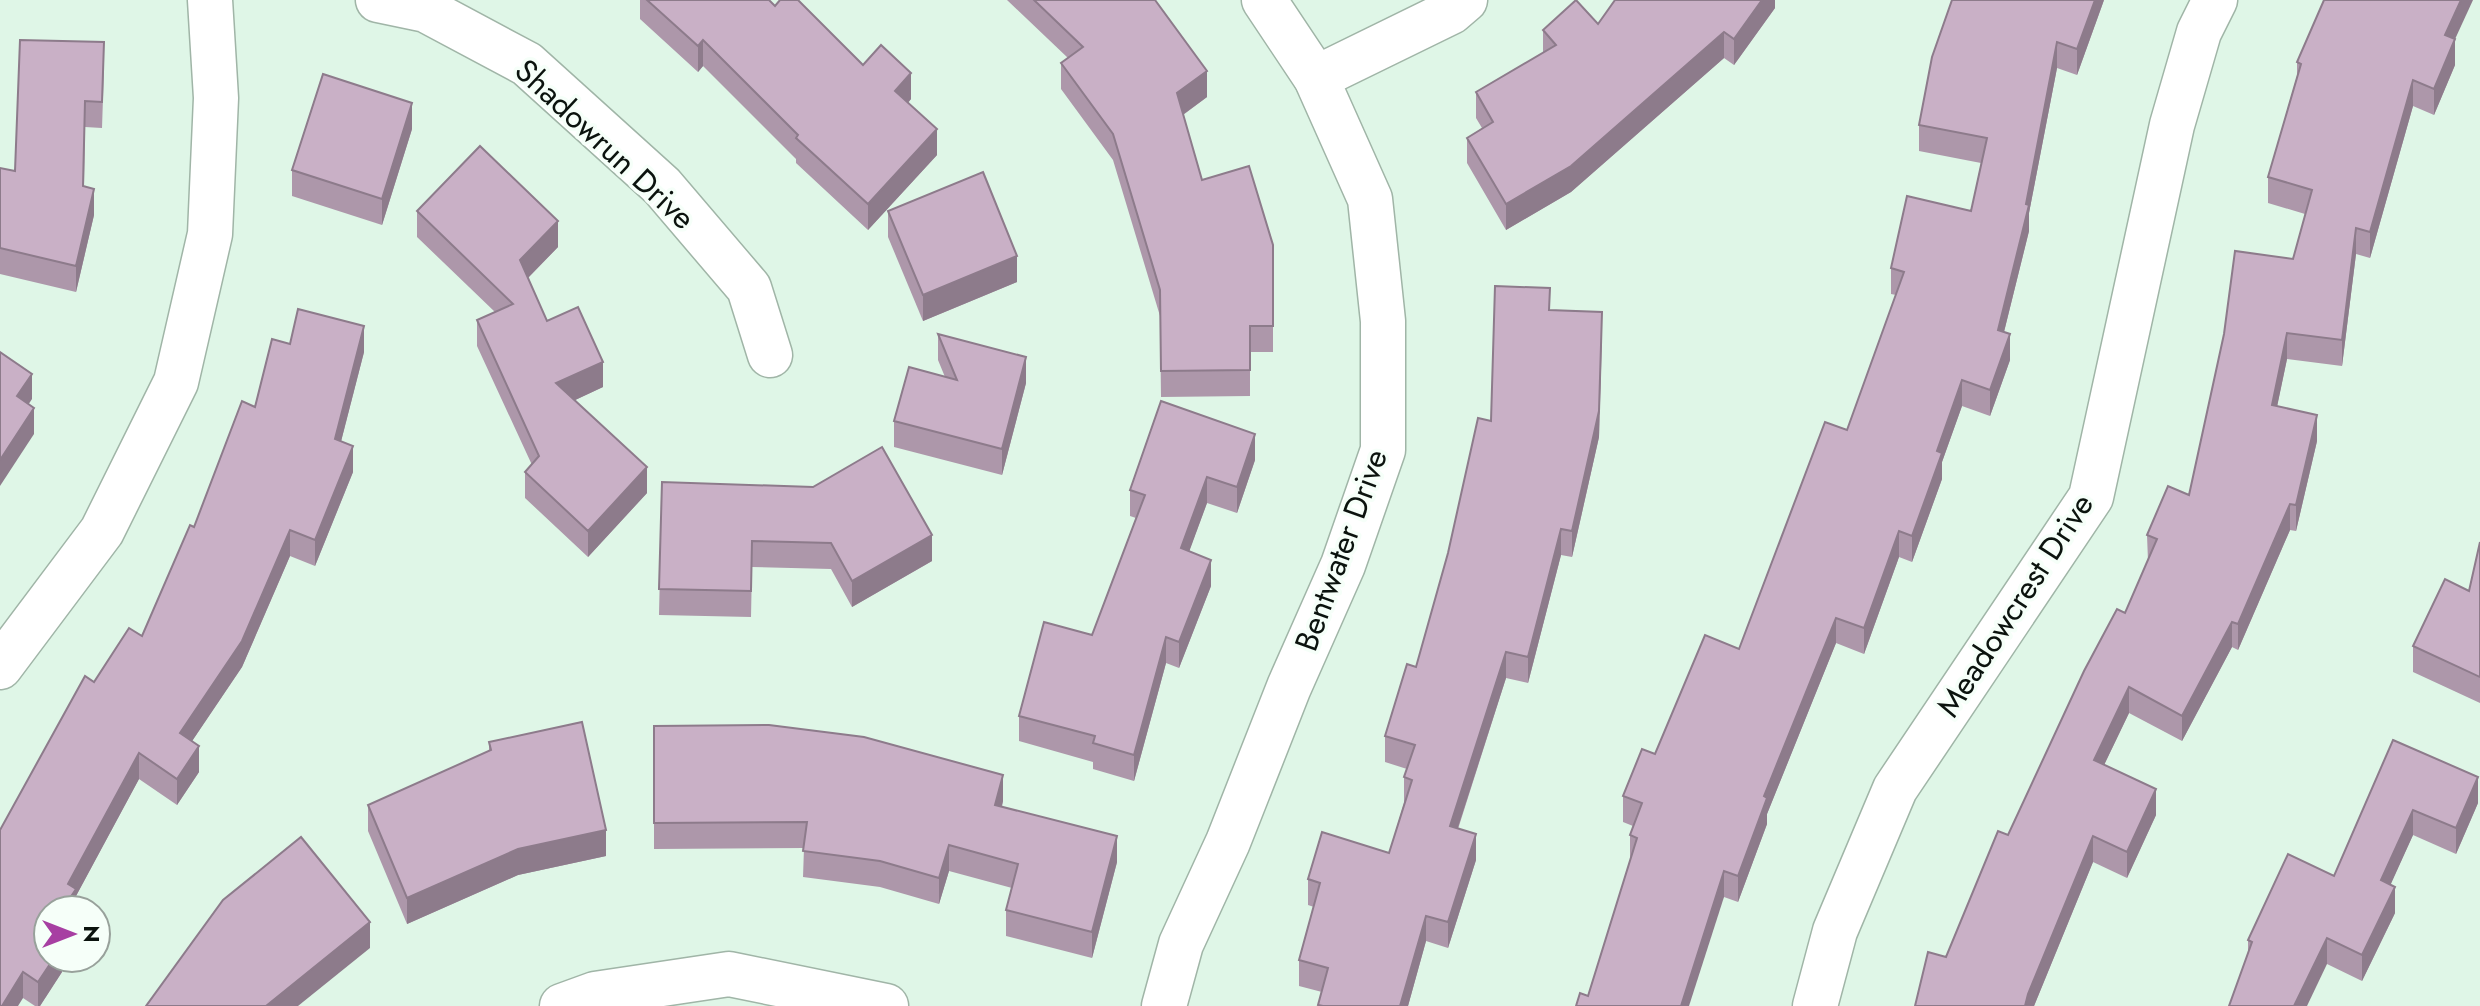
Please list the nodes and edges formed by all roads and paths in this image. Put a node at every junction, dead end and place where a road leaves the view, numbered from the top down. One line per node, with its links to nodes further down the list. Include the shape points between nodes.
1 (210, 0): 8 (street, via 216,98 210,234 176,382 102,531)
2 (378, 0): 7 (street, Shadowrun Drive, via 426,10 527,64 662,186 749,288)
3 (1264, 0): 6 (street, Bentwater Drive)
4 (1465, 0): 6 (street, via 1451,12)
5 (2215, 0): 12 (street, Meadowcrest Drive, via 2199,32 2172,125 2091,497 1895,789 1835,931)
6 (1316, 78): 11 (street, Bentwater Drive, via 1370,199 1383,321 1383,450 1343,565 1181,944)
7 (770, 355)
8 (0, 667)
9 (562, 1006): 10 (street, via 595,994 729,974)
10 (886, 1006)
11 (1164, 1006)
12 (1815, 1006)

